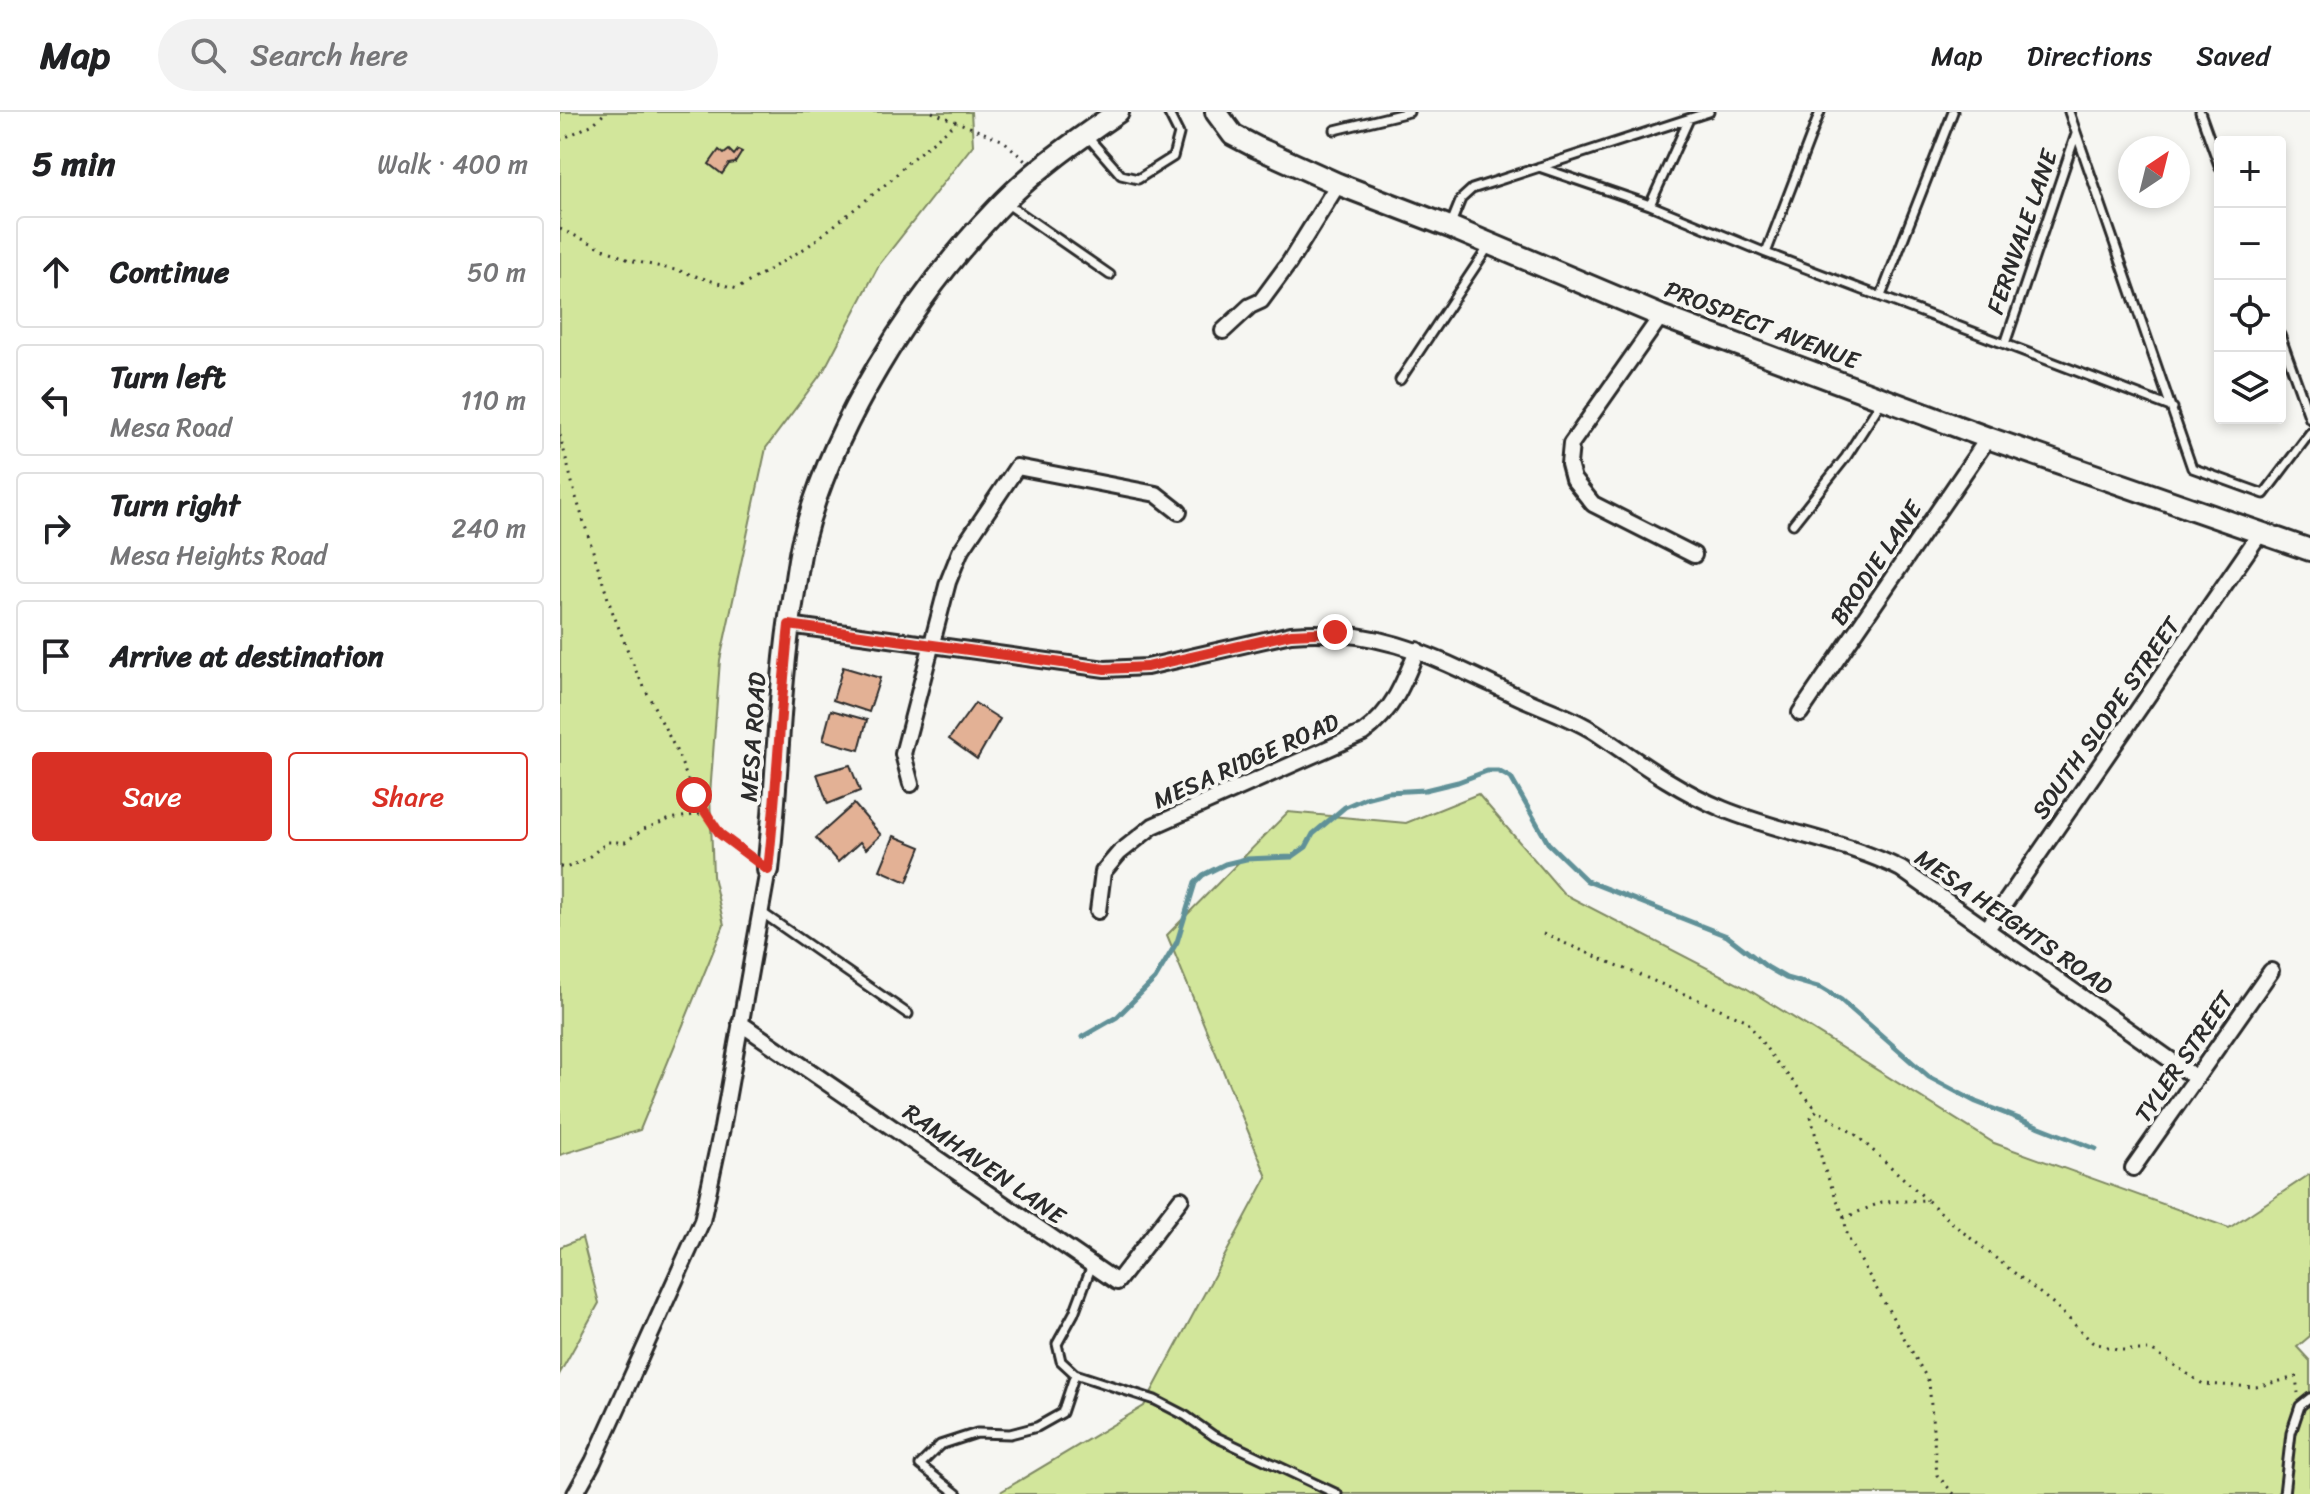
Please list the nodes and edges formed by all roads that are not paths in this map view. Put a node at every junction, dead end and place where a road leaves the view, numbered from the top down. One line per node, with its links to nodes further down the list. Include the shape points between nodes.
1 (1118, 112): 12 (street, MESA ROAD)
2 (1168, 112): 12 (lane, via 1179,134 1173,157 1138,179 1121,175)
3 (1216, 112): 16 (street, PROSPECT AVENUE, via 1233,135)
4 (1409, 112): 11 (lane)
5 (1709, 112): 10 (lane)
6 (1820, 112): 21 (lane)
7 (1953, 112): 23 (lane)
8 (2069, 112): 13 (lane)
9 (2200, 112): 14 (lane)
10 (1689, 119): 15 (lane); 18 (lane)
11 (1335, 130)
12 (1085, 134): 17 (street, MESA ROAD)
13 (2076, 134): 26 (lane, FERNVALE LANE); 30 (lane)
14 (2214, 151)
15 (1539, 167): 18 (lane); 19 (lane, via 1472,189 1461,199)
16 (1338, 184): 19 (street, PROSPECT AVENUE); 25 (street, via 1261,301)
17 (1004, 202): 22 (lane); 39 (street, MESA ROAD, via 934,284 876,369 830,461 802,544)
18 (1650, 205): 21 (lane)
19 (1450, 227): 20 (street, PROSPECT AVENUE)
20 (1491, 244): 24 (street, PROSPECT AVENUE); 28 (lane)
21 (1766, 253): 23 (lane)
22 (1110, 275)
23 (1881, 296): 26 (lane)
24 (1661, 316): 29 (street, PROSPECT AVENUE); 38 (street, via 1571,444 1569,464 1573,479 1593,504)
25 (1223, 331)
26 (2005, 344): 30 (lane)
27 (2286, 352): 31 (lane)
28 (1400, 380)
29 (1883, 399): 33 (street, PROSPECT AVENUE); 35 (lane)
30 (2173, 408): 32 (lane, via 2192,468 2264,494)
31 (2310, 419)
32 (2310, 433)
33 (1988, 438): 36 (street, PROSPECT AVENUE); 42 (street, BRODIE LANE)
34 (1179, 512): 40 (street, via 1156,494 1017,467 960,552)
35 (1793, 524)
36 (2261, 532): 37 (street, PROSPECT AVENUE); 47 (street, SOUTH SLOPE STREET)
37 (2310, 550)
38 (1694, 555)
39 (789, 625): 40 (street, MESA HEIGHTS ROAD); 44 (street, MESA ROAD)
40 (931, 644): 41 (street, MESA HEIGHTS ROAD, via 1105,669 1147,667 1313,632 1357,634); 43 (street, via 903,754)
41 (1417, 650): 45 (street, MESA RIDGE ROAD, via 1395,700 1363,733 1153,826 1131,842 1103,872); 47 (street, MESA HEIGHTS ROAD, via 1596,732 1662,779 1715,805 1901,869)
42 (1800, 713)
43 (911, 784)
44 (768, 870): 46 (street, MESA ROAD)
45 (1098, 911)
46 (761, 912): 49 (lane); 50 (street, MESA ROAD)
47 (1987, 929): 51 (street, MESA HEIGHTS ROAD)
48 (2271, 971): 51 (street, TYLER STREET)
49 (908, 1014)
50 (740, 1023): 54 (street, RAMHAVEN LANE); 57 (street, MESA ROAD, via 702,1221)
51 (2196, 1078): 52 (street, TYLER STREET)
52 (2133, 1168)
53 (1181, 1199): 54 (street, RAMHAVEN LANE, via 1117,1282)
54 (1092, 1265): 55 (lane, via 1057,1344 1061,1361)
55 (1075, 1374): 58 (lane, via 1062,1413 1037,1427 1010,1434 977,1433 940,1445 920,1465); 59 (lane, via 1155,1400 1214,1436)
56 (2310, 1398): 60 (lane, via 2300,1406 2291,1433)
57 (575, 1494)
58 (957, 1494)
59 (1337, 1494)
60 (2284, 1494)

